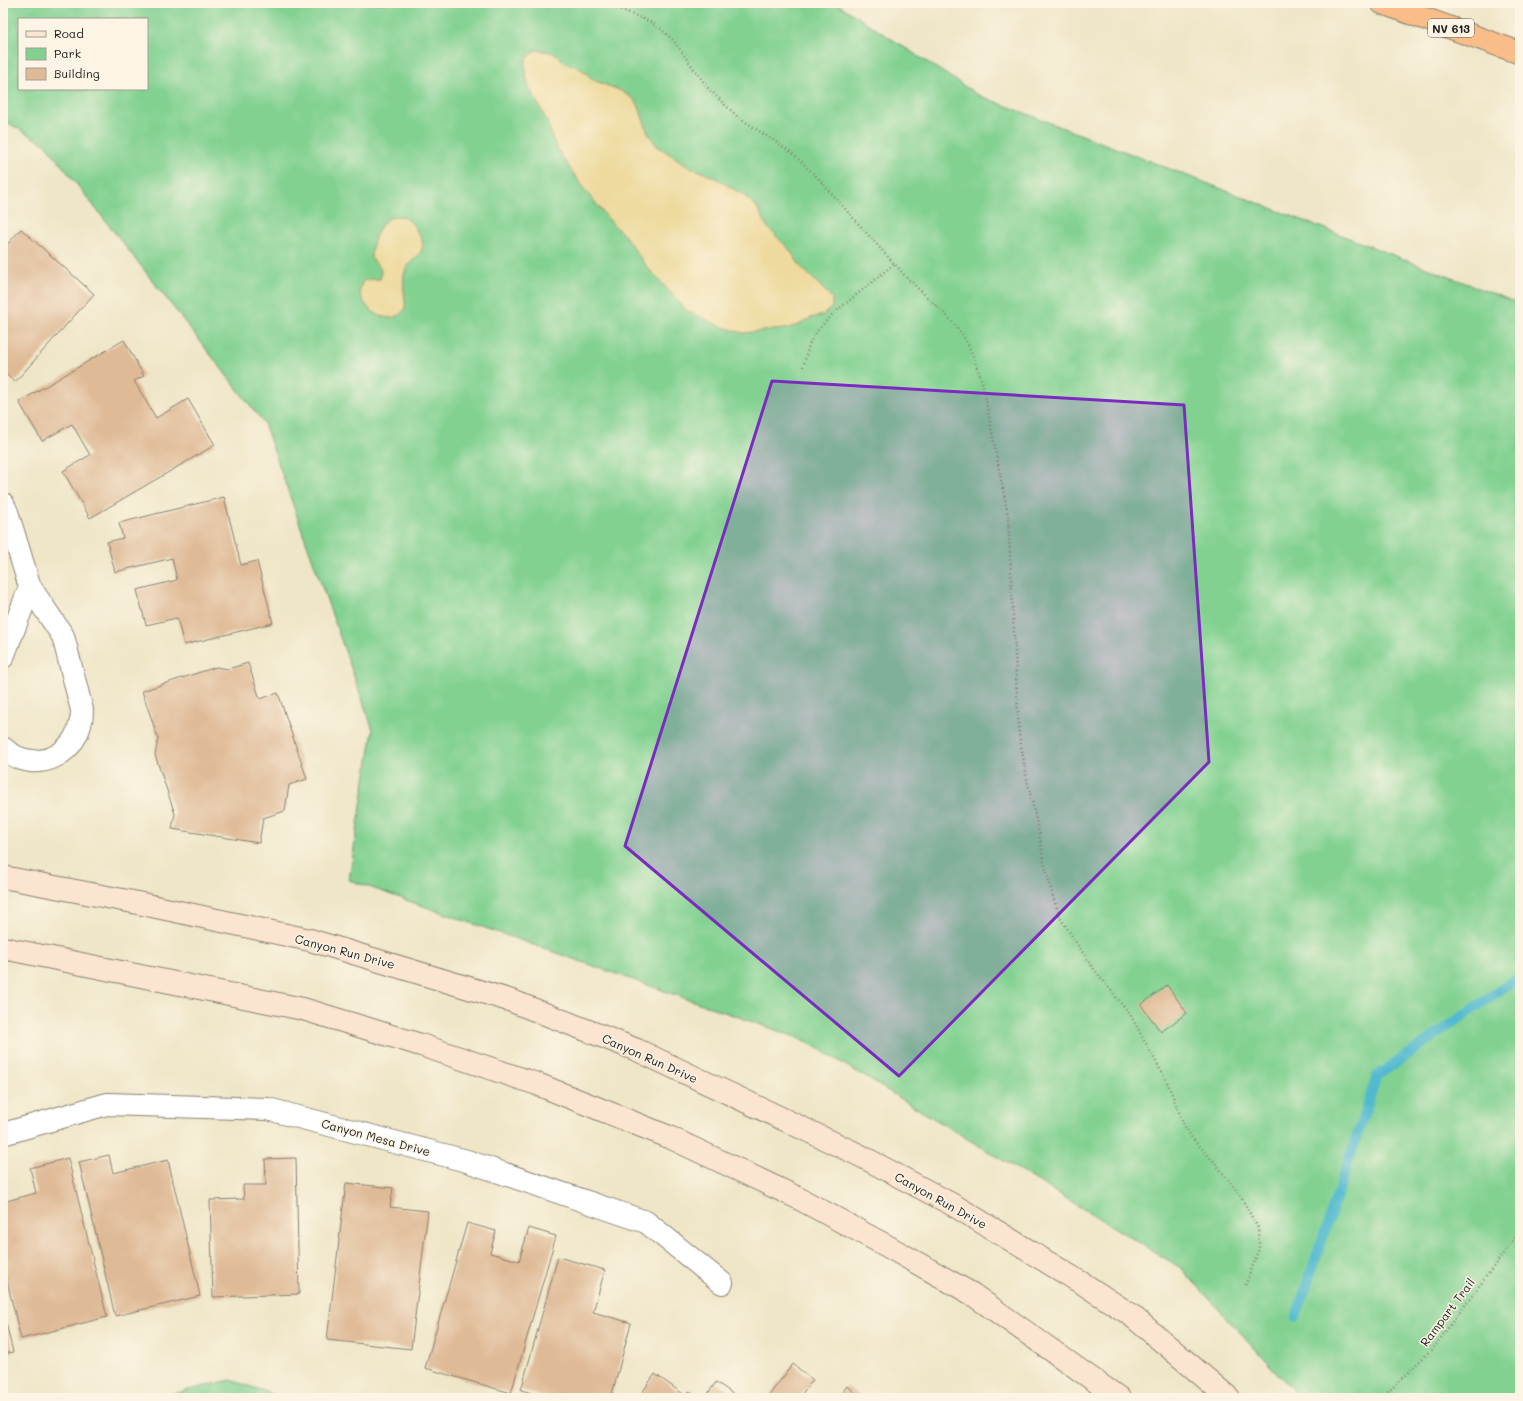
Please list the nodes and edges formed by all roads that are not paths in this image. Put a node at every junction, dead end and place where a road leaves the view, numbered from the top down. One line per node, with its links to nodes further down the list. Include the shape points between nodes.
1 (1382, 3): 2 (highway, NV 613)
2 (1520, 53)
3 (3, 504): 4 (street)
4 (30, 587): 5 (street); 6 (street, via 63,636 81,704 82,721 73,742 51,759 23,759)
5 (3, 657)
6 (3, 748)
7 (3, 877): 12 (street, Canyon Run Drive, via 310,940 512,1001 637,1050 859,1155 955,1206 1131,1315)
8 (3, 948): 11 (street, via 303,1009 537,1084 603,1110 669,1137 791,1194 887,1246 972,1294)
9 (3, 1134): 10 (street, Canyon Mesa Drive, via 107,1104 268,1109 467,1161 646,1222)
10 (722, 1283)
11 (1119, 1398)
12 (1229, 1398)

